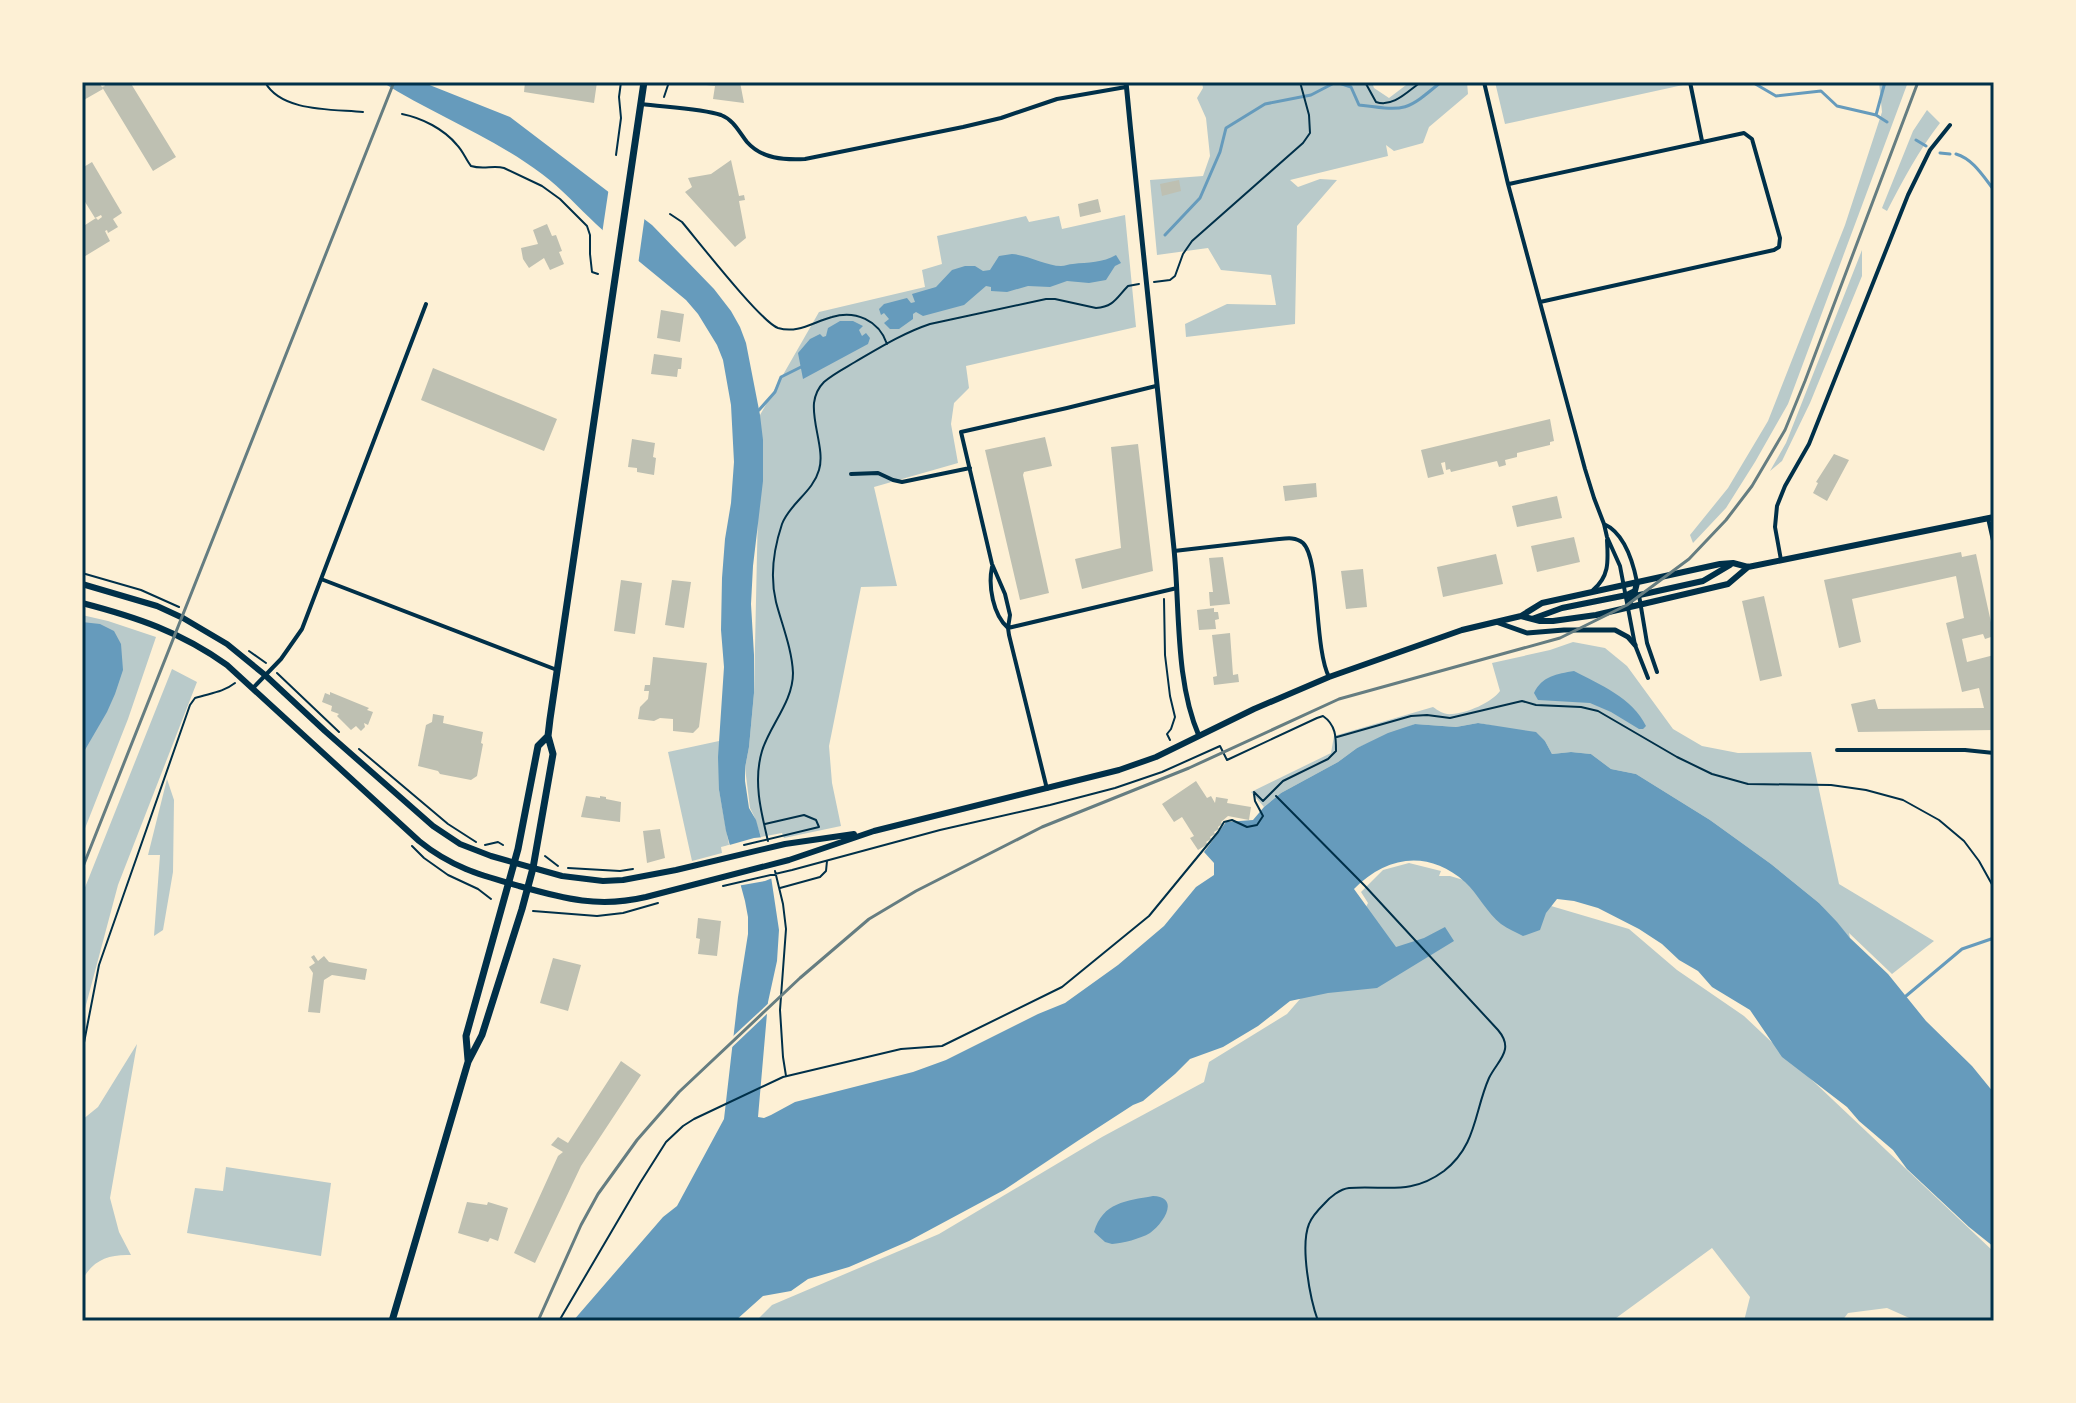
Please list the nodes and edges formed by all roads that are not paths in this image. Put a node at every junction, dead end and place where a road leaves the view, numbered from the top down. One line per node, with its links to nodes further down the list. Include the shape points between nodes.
1 (644, 82): 5 (main road)
2 (1484, 82): 8 (street)
3 (1690, 82): 7 (street)
4 (1126, 84): 5 (street, via 963,127 789,160 756,150 721,115); 11 (street)
5 (641, 104): 39 (main road)
6 (1950, 125): 19 (street, via 1930,150 1908,195 1809,444 1777,506)
7 (1702, 141): 8 (street); 9 (street, via 1744,133 1752,139 1779,247)
8 (1508, 184): 9 (street)
9 (1540, 302): 15 (street)
10 (426, 304): 23 (street)
11 (1156, 386): 12 (street, via 961,432); 18 (street)
12 (970, 468): 13 (street, via 902,482 878,473); 21 (street)
13 (851, 474)
14 (1991, 518): 17 (street); 19 (main road)
15 (1604, 524): 16 (street); 24 (street, via 1618,534)
16 (1607, 537): 26 (street); 28 (street, via 1606,574)
17 (1994, 545)
18 (1174, 551): 27 (street); 42 (street, via 1301,541 1310,556 1321,654)
19 (1781, 560): 22 (main road)
20 (1733, 563): 22 (main road); 24 (main road); 29 (main road, via 1703,581)
21 (992, 564): 37 (street, via 1005,594); 37 (street, via 993,598)
22 (1748, 567): 32 (main road, via 1728,584)
23 (321, 579): 39 (street); 41 (street, via 302,629)
24 (1637, 583): 26 (main road); 29 (street); 30 (main road)
25 (82, 584): 41 (main road, via 183,618)
26 (1624, 586): 28 (main road); 30 (street)
27 (1177, 588): 37 (street); 46 (street, via 1186,695)
28 (1590, 593): 34 (main road, via 1542,603)
29 (1639, 595): 32 (street); 33 (main road)
30 (1626, 596): 33 (street); 35 (main road)
31 (82, 603): 44 (main road, via 172,632 203,648)
32 (1641, 605): 33 (main road); 40 (street)
33 (1628, 608): 35 (main road, via 1565,620); 38 (street)
34 (1521, 616): 35 (main road); 36 (main road)
35 (1532, 619)
36 (1495, 622): 38 (street, via 1527,633 1615,630); 42 (main road)
37 (1008, 628): 49 (street)
38 (1635, 645): 43 (street)
39 (558, 670): 45 (main road)
40 (1657, 672)
41 (265, 675): 44 (street); 51 (main road, via 447,836)
42 (1329, 677): 46 (main road)
43 (1648, 678)
44 (253, 688): 53 (main road, via 442,859)
45 (548, 736): 51 (main road, via 538,746); 52 (main road, via 553,754)
46 (1199, 736): 49 (main road, via 1136,765)
47 (1837, 750): 48 (street)
48 (1993, 753)
49 (1047, 789): 50 (main road)
50 (874, 831): 52 (main road, via 785,844 642,878 603,881); 54 (main road, via 789,860 630,901 579,901)
51 (514, 863): 52 (main road); 53 (main road)
52 (533, 868): 54 (main road)
53 (508, 883): 54 (main road); 55 (main road, via 466,1036)
54 (527, 889): 55 (main road, via 482,1035)
55 (468, 1062): 56 (main road)
56 (392, 1321)

